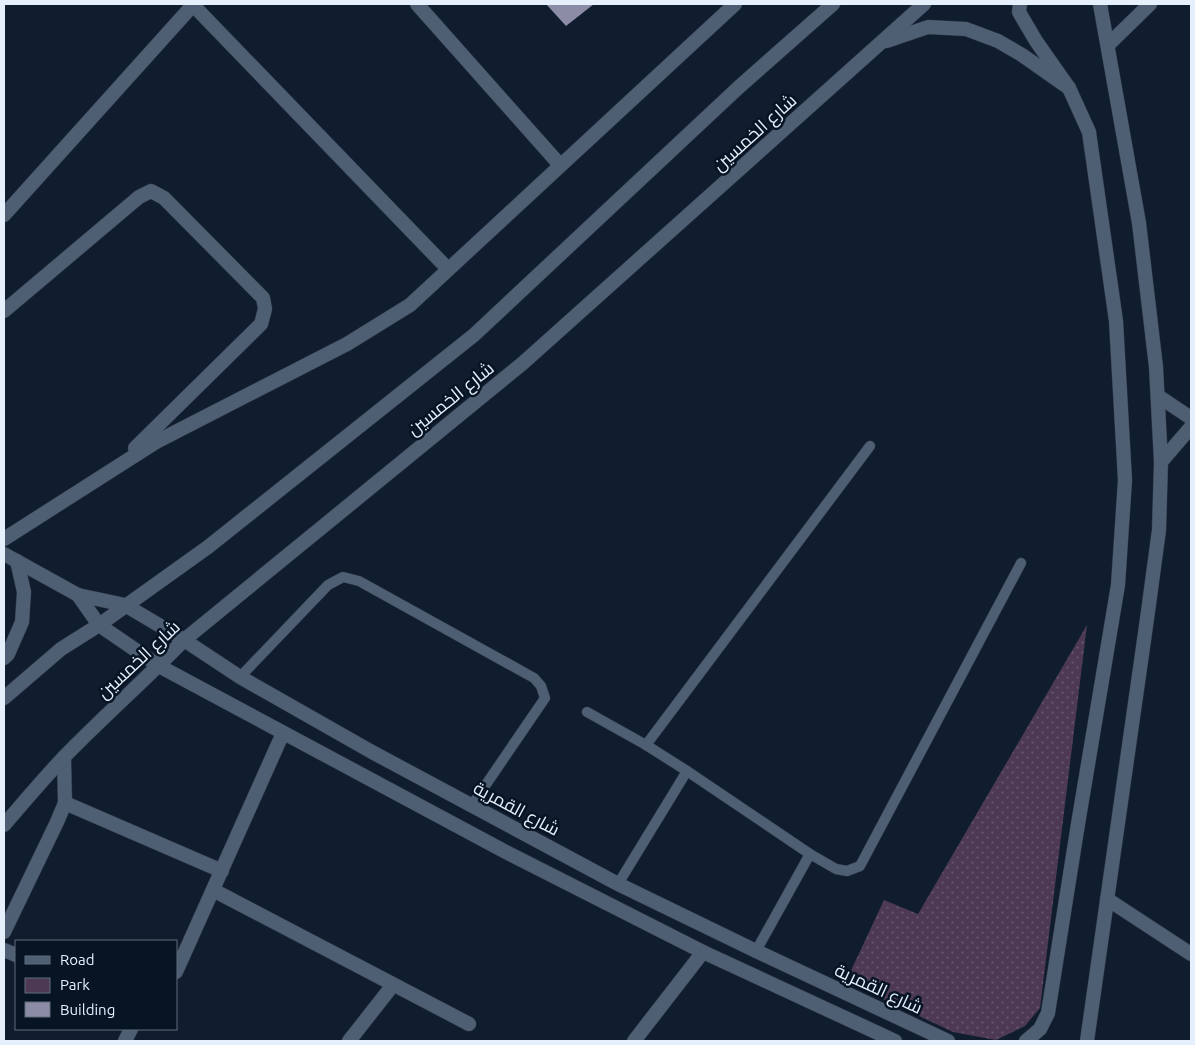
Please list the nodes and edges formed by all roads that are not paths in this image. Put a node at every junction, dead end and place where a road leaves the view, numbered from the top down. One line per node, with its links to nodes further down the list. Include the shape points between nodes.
1 (193, 4): 14 (street); 15 (street)
2 (418, 4): 13 (street)
3 (735, 4): 13 (street)
4 (833, 4): 28 (street, شارع الخمسين, via 739,87 474,335 208,546)
5 (924, 4): 10 (street, شارع الخمسين)
6 (1020, 4): 12 (street, via 1019,12)
7 (1092, 4): 11 (street)
8 (1100, 4): 11 (street)
9 (1150, 4): 11 (street)
10 (882, 43): 12 (street, via 928,27 966,29 998,40); 30 (street, شارع الخمسين, via 523,363)
11 (1108, 45): 17 (street, via 1139,223)
12 (1069, 88): 59 (street, via 1089,132 1116,320 1126,480 1118,585 1048,1013 1040,1029)
13 (560, 165): 15 (street)
14 (4, 215)
15 (448, 269): 22 (street, via 410,305 347,344 156,442)
16 (4, 311): 22 (street, via 139,197 151,191 164,198 263,298 265,309 261,324)
17 (1158, 396): 18 (street); 21 (street)
18 (1191, 418)
19 (1191, 427): 21 (street)
20 (870, 446): 37 (lane)
21 (1161, 462): 47 (street, via 1159,530)
22 (115, 468): 23 (street)
23 (4, 538)
24 (4, 554): 25 (street, شارع القمرية)
25 (16, 560): 27 (street, شارع القمرية); 31 (street, via 24,592 22,622)
26 (1020, 563): 43 (lane, via 860,866 847,871 836,869)
27 (78, 595): 28 (street, شارع القمرية); 29 (street, شارع القمرية)
28 (125, 605): 29 (street, شارع الخمسين); 30 (street, شارع القمرية)
29 (99, 625): 32 (street); 34 (street, شارع الخمسين, via 61,649)
30 (184, 640): 32 (street, شارع الخمسين); 33 (street, شارع القمرية)
31 (4, 658)
32 (159, 666): 36 (street); 38 (street, شارع الخمسين)
33 (240, 677): 41 (street, شارع القمرية); 41 (lane, via 328,585 343,577 359,581 499,658 534,678 545,698)
34 (4, 698)
35 (587, 712): 37 (lane)
36 (283, 733): 44 (street); 50 (street)
37 (646, 745): 39 (lane)
38 (64, 757): 40 (street); 42 (street, شارع الخمسين)
39 (687, 771): 43 (lane); 45 (lane)
40 (65, 803): 44 (street); 48 (street)
41 (472, 805): 45 (street, شارع القمرية)
42 (4, 825)
43 (810, 854): 49 (lane)
44 (222, 871): 46 (street)
45 (618, 884): 49 (street, شارع القمرية)
46 (213, 890): 52 (street); 53 (street)
47 (1107, 899): 51 (street); 60 (street)
48 (4, 932)
49 (756, 951): 58 (street, شارع القمرية)
50 (703, 952): 56 (street); 57 (street)
51 (1191, 954)
52 (178, 968)
53 (392, 984): 54 (street); 55 (street)
54 (468, 1024)
55 (349, 1041)
56 (634, 1041)
57 (895, 1041)
58 (948, 1041)
59 (1026, 1041)
60 (1087, 1041)

